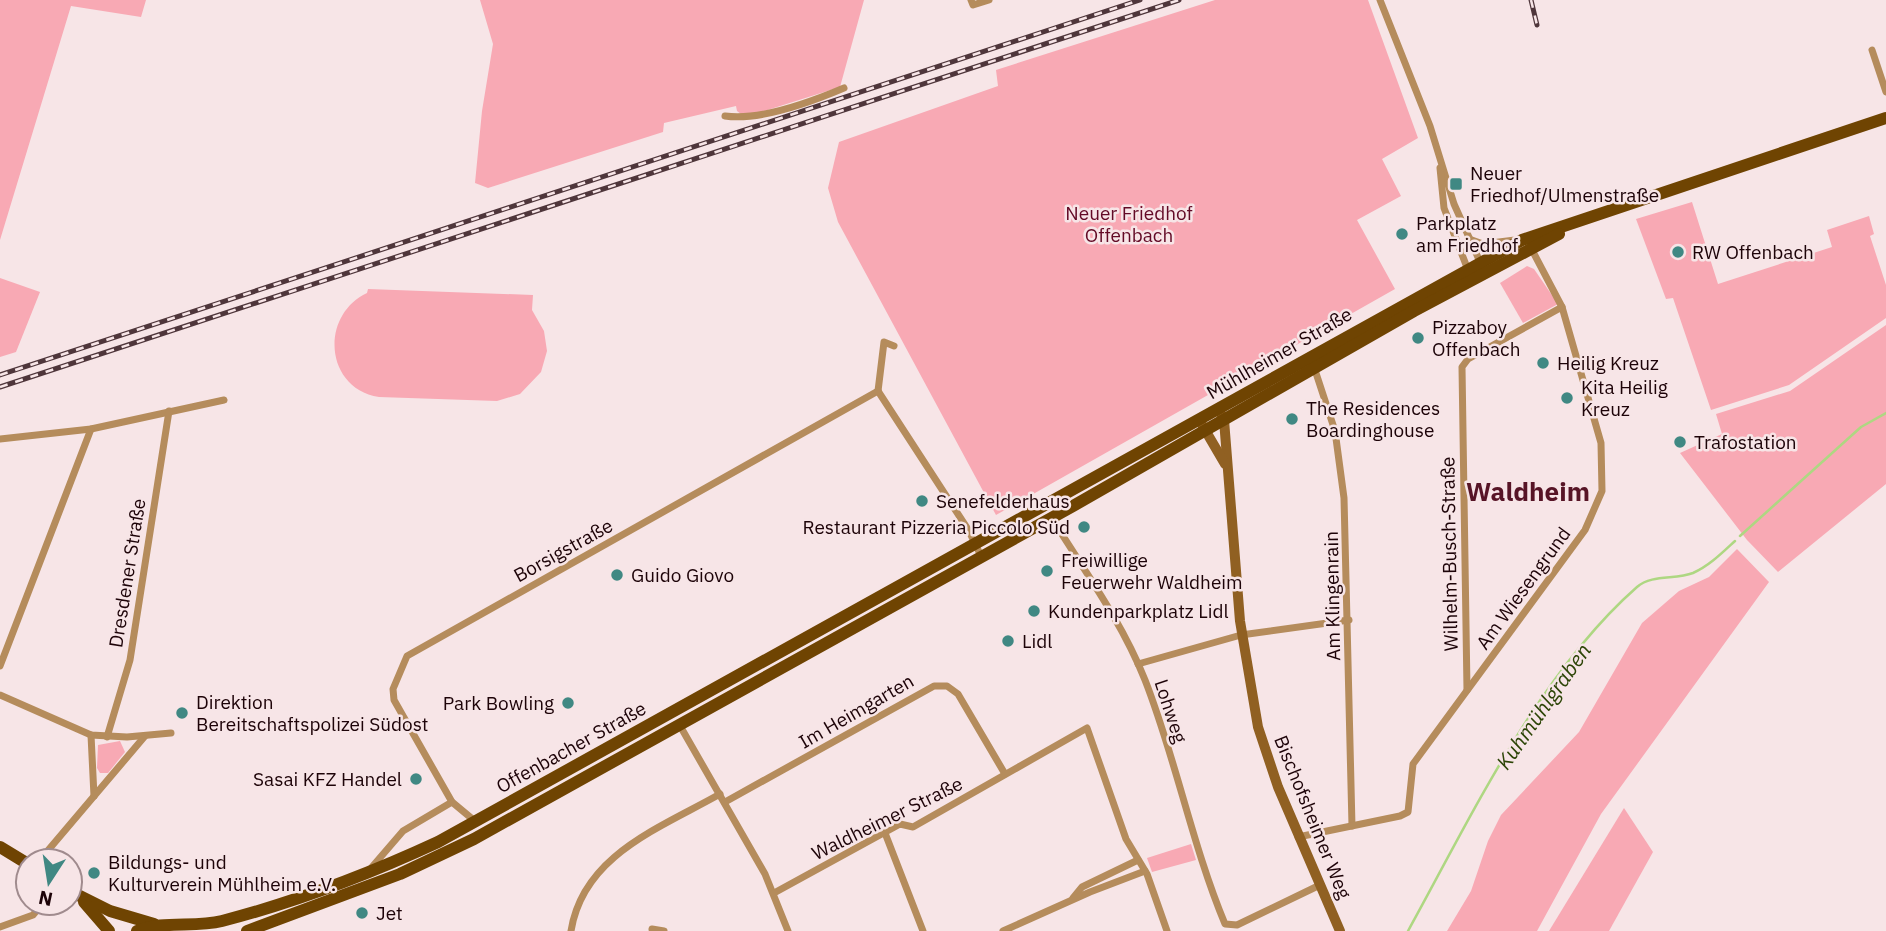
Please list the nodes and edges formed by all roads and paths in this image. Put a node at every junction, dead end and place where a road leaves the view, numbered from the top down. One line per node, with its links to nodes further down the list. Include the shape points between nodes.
1 (989, 0): 3 (street)
2 (1380, 0): 9 (street)
3 (972, 3)
4 (1872, 50): 6 (street)
5 (844, 88): 7 (street, via 756,116)
6 (1886, 92)
7 (725, 116)
8 (1886, 118): 11 (main road, Mühlheimer Straße, via 1583,220)
9 (1440, 160): 10 (street); 13 (street, via 1444,208)
10 (1469, 238): 11 (street, via 1483,244); 12 (street)
11 (1527, 244): 12 (main road, Mühlheimer Straße); 14 (street, Am Wiesengrund)
12 (1483, 268): 13 (main road, Mühlheimer Straße)
13 (1470, 275): 16 (main road, Mühlheimer Straße); 20 (main road, Mühlheimer Straße)
14 (1562, 307): 34 (street, Am Wiesengrund, via 1601,443 1604,472 1600,499 1591,521); 34 (street, Wilhelm-Busch-Straße, via 1468,359 1462,367)
15 (894, 346): 17 (street, via 884,342)
16 (1315, 370): 20 (main road, Mühlheimer Straße); 30 (street, Am Klingenrain, via 1339,453)
17 (878, 391): 28 (street); 44 (street, Borsigstraße, via 407,656 394,699)
18 (223, 400): 19 (street)
19 (169, 411): 22 (street); 40 (street, Dresdener Straße, via 130,660)
20 (1222, 415): 21 (main road, Mühlheimer Straße); 24 (street, Bischofsheimer Weg)
21 (1203, 426): 24 (street, Bischofsheimer Weg); 25 (main road, Mühlheimer Straße); 26 (main road, Mühlheimer Straße, via 1183,428)
22 (91, 429): 23 (street); 33 (street)
23 (0, 439)
24 (1227, 466): 31 (street, Bischofsheimer Weg)
25 (1051, 517): 27 (main road, Mühlheimer Straße); 32 (street, Lohweg)
26 (999, 530): 28 (main road, Offenbacher Straße)
27 (1008, 541): 29 (main road, Offenbacher Straße)
28 (975, 543): 29 (street); 46 (main road, Offenbacher Straße)
29 (981, 556): 36 (main road, Offenbacher Straße)
30 (1349, 620): 31 (street); 47 (street, Am Klingenrain)
31 (1241, 635): 32 (street); 49 (street, Bischofsheimer Weg, via 1258,727)
32 (1138, 664): 54 (street, Lohweg, via 1224,921 1229,927)
33 (0, 666)
34 (1467, 691): 47 (street, Am Wiesengrund, via 1411,767 1408,812)
35 (0, 695): 38 (street)
36 (679, 724): 42 (street); 60 (main road, Offenbacher Straße, via 447,853)
37 (171, 733): 39 (street)
38 (91, 735): 40 (street); 43 (street)
39 (145, 736): 40 (street); 43 (street)
40 (107, 737)
41 (1005, 774): 45 (street, Im Heimgarten, via 958,694 938,685); 48 (street, Waldheimer Straße, via 913,827 900,824); 51 (street, Waldheimer Straße, via 1087,728 1126,839)
42 (720, 794): 45 (street); 68 (street, via 607,863 581,894)
43 (94, 796): 50 (street)
44 (452, 802): 46 (street, Borsigstraße); 53 (street, via 403,831)
45 (725, 802): 55 (street)
46 (476, 822): 53 (main road, Offenbacher Straße)
47 (1352, 826): 49 (street)
48 (885, 833): 55 (street, Waldheimer Straße); 71 (street)
49 (1298, 837): 54 (street, Bischofsheimer Weg)
50 (51, 847)
51 (1138, 860): 52 (street); 57 (street, via 1082,887)
52 (1145, 871): 57 (street); 73 (street)
53 (368, 872): 62 (main road, Offenbacher Straße, via 219,922)
54 (1320, 885): 74 (street, Bischofsheimer Weg)
55 (774, 893): 70 (street)
56 (84, 898): 62 (main road)
57 (1073, 899): 72 (street)
58 (84, 905): 64 (main road)
59 (28, 917): 61 (street)
60 (278, 920): 66 (main road, Offenbacher Straße); 67 (street)
61 (0, 927)
62 (164, 928): 65 (main road, Offenbacher Straße)
63 (652, 929): 69 (street)
64 (109, 931)
65 (137, 931)
66 (247, 931)
67 (265, 931)
68 (571, 931)
69 (664, 931)
70 (788, 931)
71 (923, 931)
72 (1003, 931)
73 (1167, 931)
74 (1340, 931)

